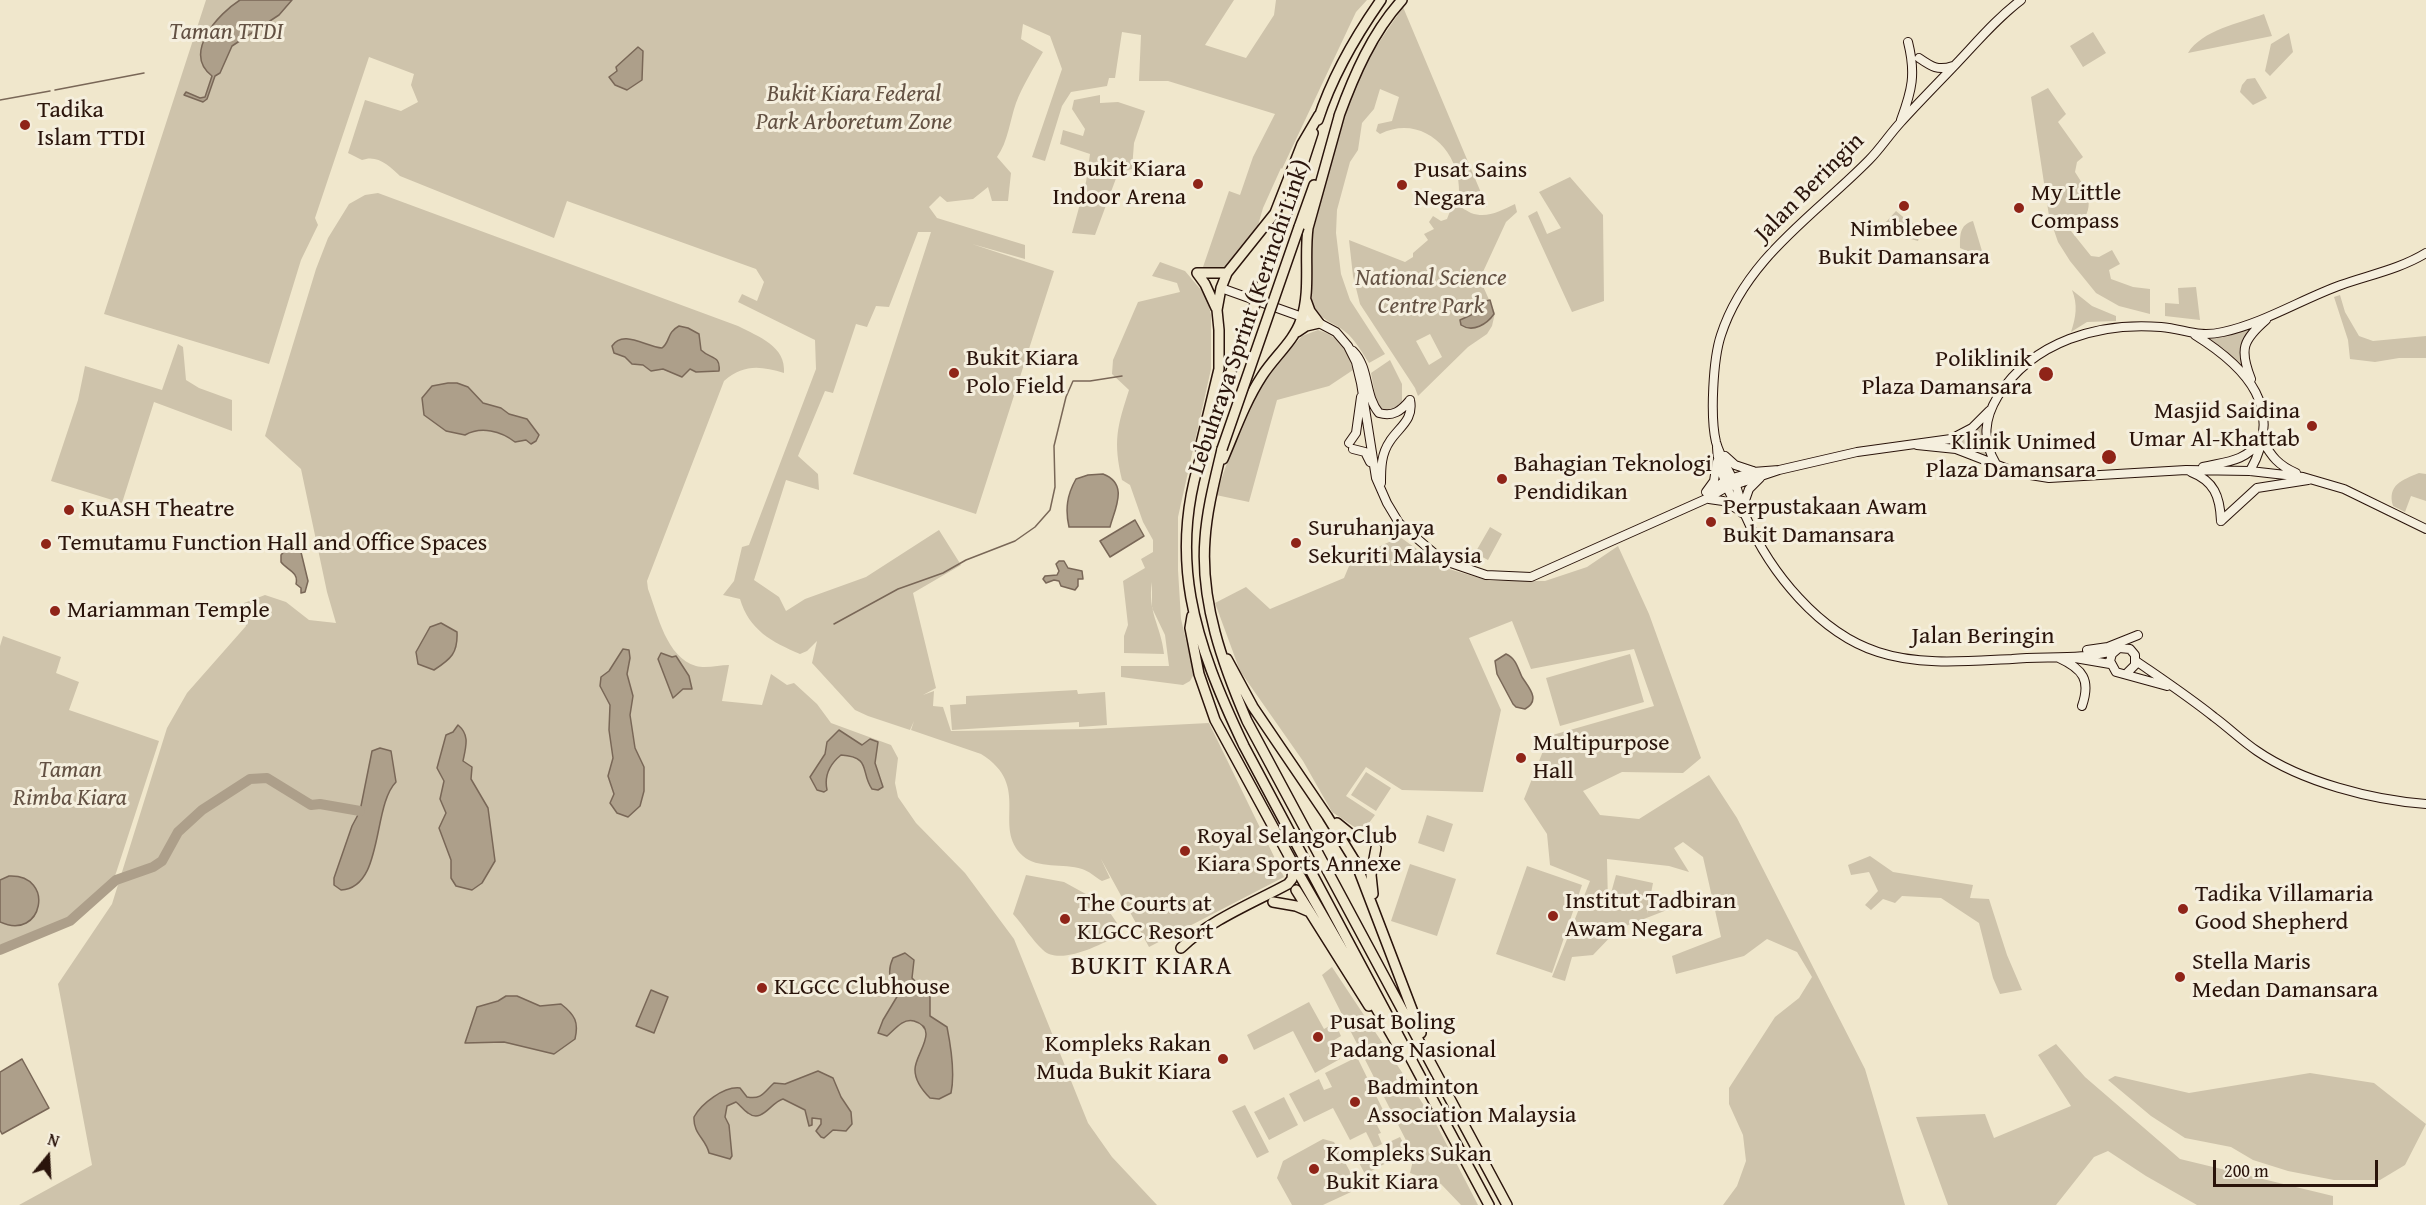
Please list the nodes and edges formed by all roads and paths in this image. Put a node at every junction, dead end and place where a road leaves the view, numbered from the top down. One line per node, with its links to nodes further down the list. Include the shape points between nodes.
1 (1381, 0): 8 (highway, Lebuhraya Sprint (Kerinchi Link), via 1336,74)
2 (1402, 0): 7 (highway, Lebuhraya Sprint (Kerinchi Link), via 1362,59)
3 (2020, 0): 6 (street, Jalan Beringin)
4 (1908, 42): 9 (street, via 1914,64 1912,90)
5 (1919, 58): 6 (street, via 1933,68)
6 (1955, 65): 9 (street, Jalan Beringin)
7 (1340, 113): 13 (highway, via 1308,228); 40 (highway, Lebuhraya Sprint (Kerinchi Link), bridge, via 1222,449)
8 (1319, 115): 11 (highway, via 1302,144 1275,213); 29 (highway, Lebuhraya Sprint (Kerinchi Link), bridge)
9 (1899, 124): 28 (street, Jalan Beringin, via 1870,160 1787,236 1733,303 1720,338 1715,375 1713,413)
10 (2426, 253): 15 (street)
11 (1227, 273): 12 (highway); 14 (highway, via 1197,273)
12 (1221, 288): 14 (highway); 16 (street)
13 (1306, 298): 16 (highway); 17 (highway)
14 (1217, 310): 29 (highway, via 1219,369 1200,441)
15 (2271, 315): 19 (street, via 2233,330); 21 (street, via 2245,344)
16 (1302, 317): 17 (street); 18 (highway)
17 (1318, 323): 18 (highway); 20 (street, via 1336,332)
18 (1297, 332): 40 (highway, via 1267,368 1247,401)
19 (2194, 335): 21 (street, via 2231,362); 23 (street, via 2163,327 2118,326 2067,340 2045,349 2025,364)
20 (1348, 346): 22 (street, via 1356,362); 38 (street, via 1362,361 1371,404 1379,413 1399,412 1410,400 1407,422 1383,456)
21 (2252, 384): 24 (street, via 2262,405)
22 (1362, 394): 26 (street); 27 (street)
23 (1990, 410): 25 (street, via 1963,434); 30 (street, via 1986,443)
24 (2262, 440): 31 (street, via 2240,459); 32 (street); 34 (street, via 2273,460)
25 (1917, 445): 30 (street, via 1956,449); 33 (street, via 1857,452)
26 (1354, 446): 27 (street); 35 (street, via 1367,454)
27 (1371, 448): 35 (street)
28 (1719, 451): 33 (street, via 1742,468); 37 (street, Jalan Beringin); 39 (street, via 1714,481)
29 (1200, 458): 43 (highway, Lebuhraya Sprint (Kerinchi Link), via 1186,545)
30 (1996, 464): 31 (street, via 2018,473 2049,478)
31 (2186, 470): 32 (street); 36 (street, via 2212,484 2220,504 2221,521 2257,488)
32 (2250, 471): 34 (street)
33 (1760, 475): 37 (street); 41 (street, via 1749,489)
34 (2303, 477): 36 (street)
35 (1376, 478): 38 (street)
36 (2312, 480): 42 (street, via 2344,489)
37 (1730, 482): 39 (street); 41 (street, Jalan Beringin)
38 (1381, 488): 39 (street, via 1399,523 1442,560 1486,575 1530,577)
39 (1705, 498): 41 (street, via 1723,501)
40 (1209, 501): 45 (highway, Lebuhraya Sprint (Kerinchi Link), via 1206,584)
41 (1743, 512): 47 (street, Jalan Beringin, via 1795,594 1840,633 1870,648 1926,661)
42 (2426, 529)
43 (1192, 613): 58 (highway, via 1193,643 1215,720); 66 (highway, Lebuhraya Sprint (Kerinchi Link), via 1217,690 1244,746)
44 (2138, 635): 47 (street, via 2108,647)
45 (1219, 641): 55 (highway, via 1253,707); 65 (highway, Lebuhraya Sprint (Kerinchi Link), via 1228,677 1247,721)
46 (2114, 651): 48 (street, Jalan Beringin); 49 (street, via 2127,648); 50 (street)
47 (2056, 657): 48 (street, Jalan Beringin); 53 (street, via 2081,673 2087,691)
48 (2068, 657): 50 (street, Jalan Beringin)
49 (2136, 661): 51 (street); 52 (street)
50 (2110, 664): 51 (street, via 2116,672)
51 (2127, 673): 52 (street)
52 (2178, 690): 54 (street, via 2257,751 2293,771 2370,795)
53 (2082, 706)
54 (2426, 804)
55 (1328, 816): 56 (highway, via 1353,836); 61 (highway, via 1356,863)
56 (1369, 839)
57 (1376, 848): 61 (highway, via 1371,875)
58 (1293, 864): 63 (highway, via 1288,884 1221,920); 64 (highway)
59 (1296, 890): 62 (highway)
60 (1273, 902): 62 (highway)
61 (1374, 909): 65 (highway)
62 (1310, 912): 64 (highway)
63 (1181, 948)
64 (1385, 1026): 66 (highway)
65 (1436, 1072): 68 (highway, Lebuhraya Sprint (Kerinchi Link))
66 (1427, 1090): 67 (highway, Lebuhraya Sprint (Kerinchi Link))
67 (1490, 1205)
68 (1507, 1205)

